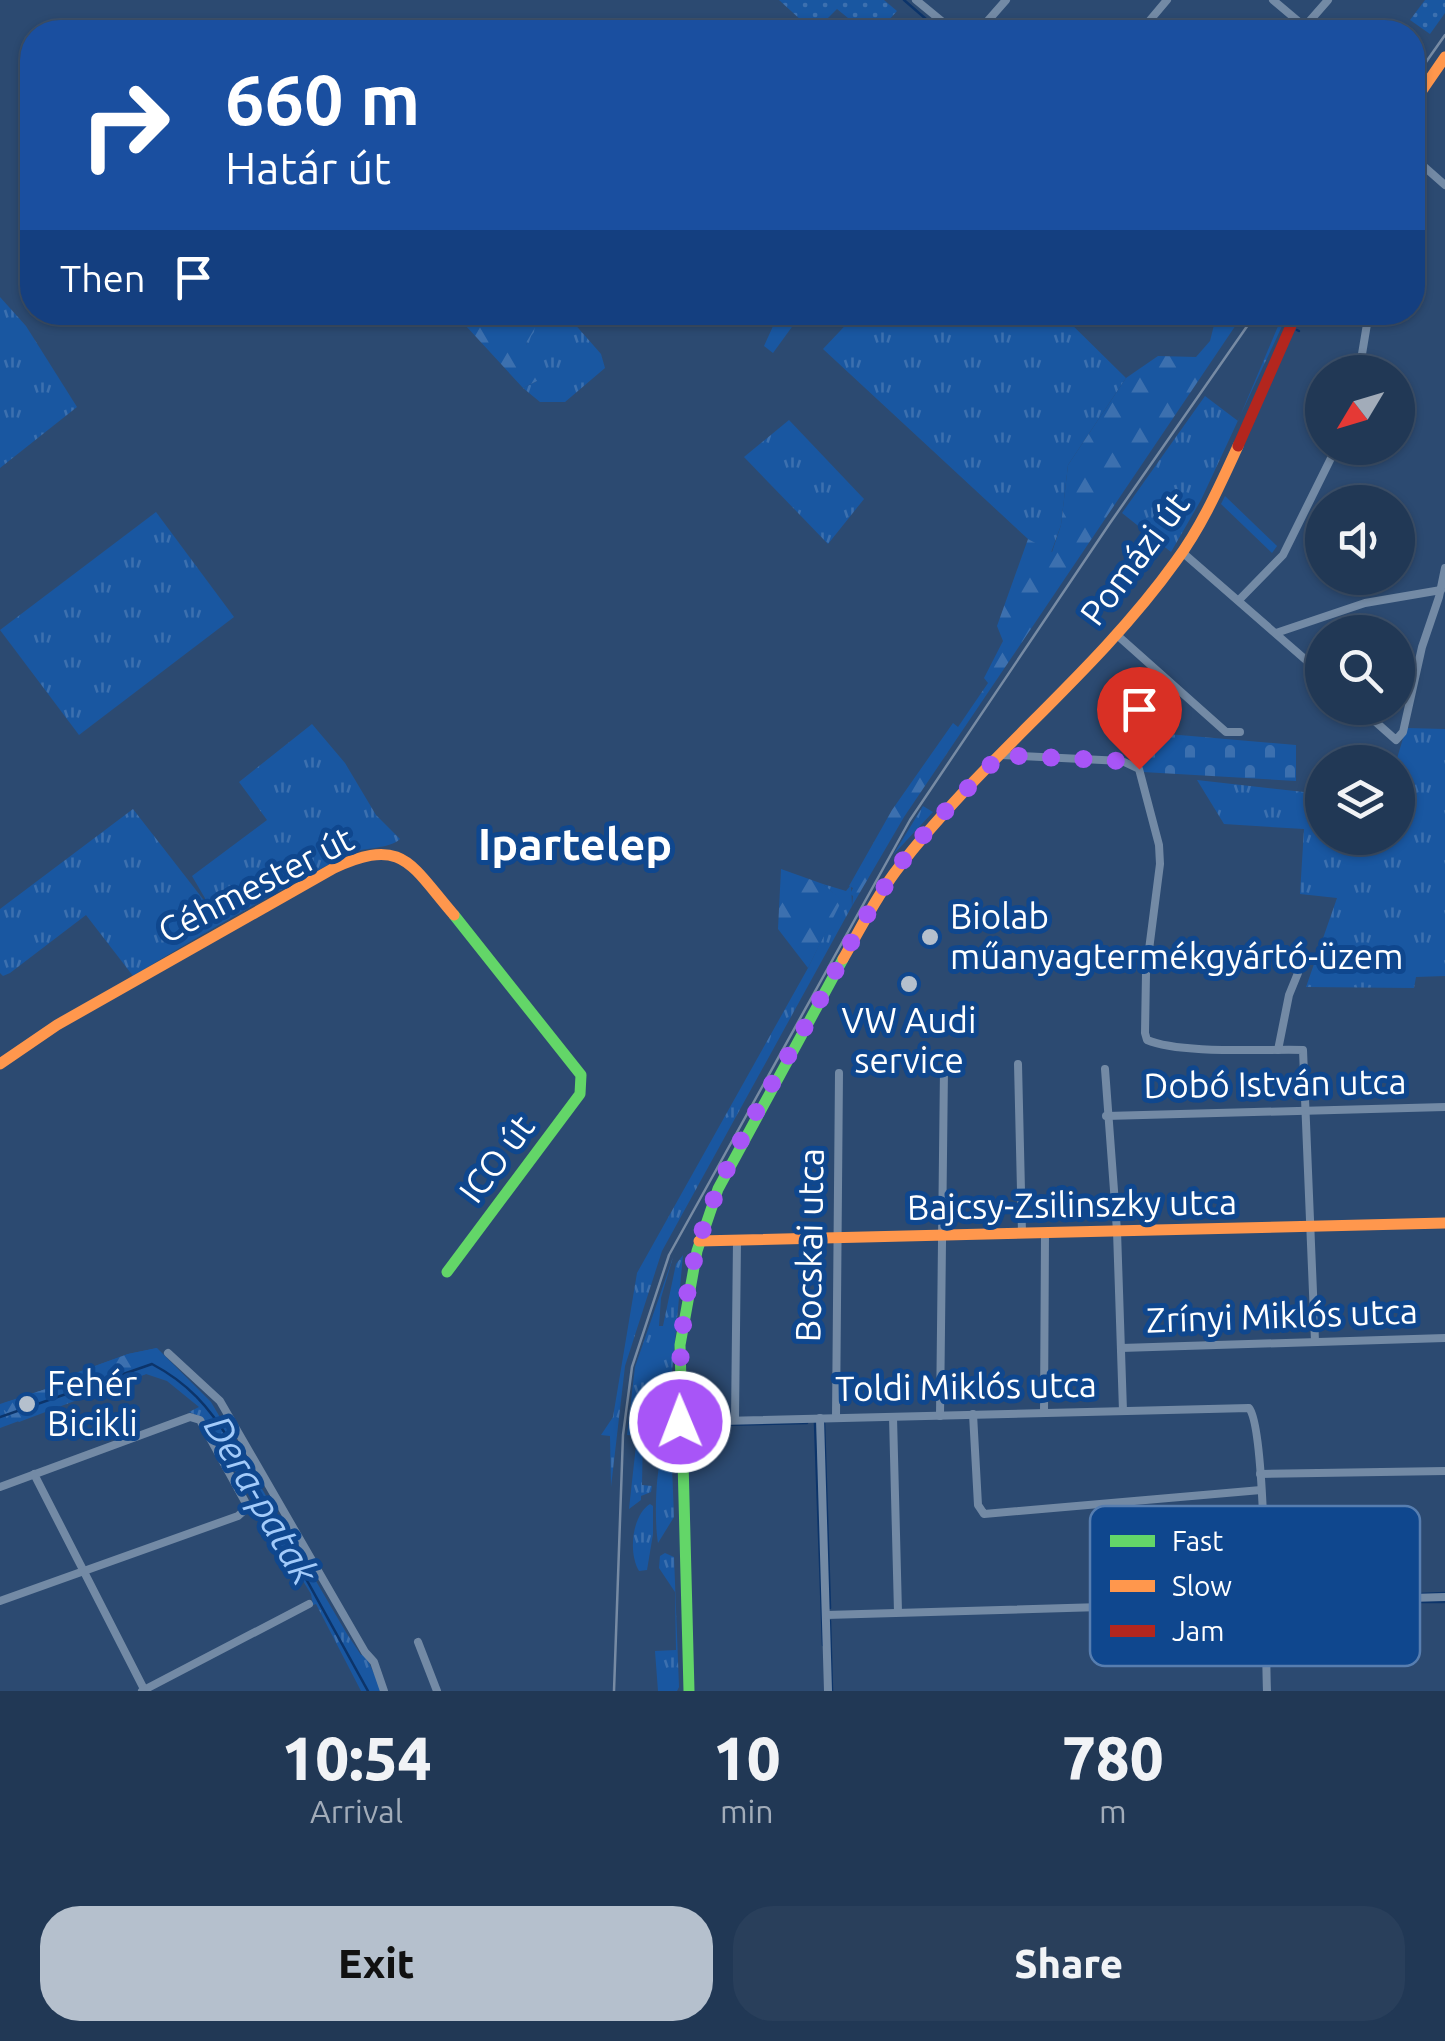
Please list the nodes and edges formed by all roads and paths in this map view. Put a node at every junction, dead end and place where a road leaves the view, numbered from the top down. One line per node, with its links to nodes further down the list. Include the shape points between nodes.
1 (916, 0): 5 (street)
2 (1006, 0): 6 (street)
3 (1167, 0): 7 (street)
4 (1273, 0): 8 (street)
5 (940, 20)
6 (988, 20)
7 (1150, 20)
8 (1294, 20)
9 (1445, 57): 10 (street)
10 (1425, 86)
11 (1425, 167): 12 (street)
12 (1445, 185)
13 (1291, 325): 17 (street, Pomázi út, via 1219,488)
14 (1367, 325): 15 (street)
15 (1361, 355)
16 (1328, 465): 20 (street, via 1283,555)
17 (1182, 552): 20 (street); 22 (street, Pomázi út)
18 (1445, 568): 19 (street)
19 (1441, 590): 21 (street, via 1365,603); 24 (street)
20 (1239, 600): 21 (street)
21 (1276, 633): 23 (street)
22 (1117, 635): 27 (street, via 1226,732); 28 (street, Pomázi út)
23 (1305, 659)
24 (1415, 678)
25 (1379, 725): 26 (street, via 1396,740)
26 (1405, 725)
27 (1240, 732)
28 (1000, 755): 30 (street, via 1122,761 1139,769 1160,864 1145,1034 1168,1045); 48 (street, Pomázi út, via 917,843 876,900 725,1174)
29 (1298, 972): 30 (street)
30 (1278, 1050): 38 (street, via 1303,1050)
31 (0, 1064): 36 (street, Céhmester út, via 56,1025 317,877 382,853 398,856 428,882)
32 (1018, 1064): 45 (street)
33 (944, 1068): 44 (street)
34 (1105, 1069): 39 (street)
35 (839, 1072): 46 (street, Bocskai utca)
36 (581, 1074): 49 (street, ICO út, via 580,1094)
37 (1445, 1107): 38 (street, Dobó István utca)
38 (1304, 1110): 39 (street, Dobó István utca); 41 (street)
39 (1106, 1116): 42 (street)
40 (1445, 1223): 41 (street, Bajcsy-Zsilinszky utca)
41 (1312, 1226): 42 (street, Bajcsy-Zsilinszky utca); 51 (street)
42 (1116, 1231): 43 (street, Bajcsy-Zsilinszky utca); 52 (street)
43 (1045, 1233): 45 (street, Bajcsy-Zsilinszky utca); 55 (street)
44 (944, 1234): 45 (street, Bajcsy-Zsilinszky utca); 46 (street, Bajcsy-Zsilinszky utca); 57 (street)
45 (1022, 1234)
46 (838, 1238): 47 (street, Bajcsy-Zsilinszky utca); 59 (street, Bocskai utca)
47 (737, 1240): 48 (street, Bajcsy-Zsilinszky utca); 61 (street)
48 (700, 1241): 62 (street, Pomázi út, via 680,1346)
49 (447, 1272)
50 (1445, 1338): 51 (street, Zrínyi Miklós utca)
51 (1315, 1341): 52 (street, Zrínyi Miklós utca)
52 (1121, 1348): 54 (street)
53 (168, 1353): 80 (street, via 220,1401 374,1662)
54 (1124, 1411): 55 (street, Toldi Miklós utca); 65 (street, Toldi Miklós utca, via 1252,1410)
55 (1044, 1413): 56 (street, Toldi Miklós utca)
56 (973, 1414): 57 (street, Toldi Miklós utca); 67 (street, via 984,1514)
57 (940, 1416): 60 (street, Toldi Miklós utca)
58 (820, 1418): 59 (street, Toldi Miklós utca); 61 (street, Toldi Miklós utca); 76 (street)
59 (836, 1418): 60 (street, Toldi Miklós utca)
60 (893, 1418): 75 (street)
61 (735, 1420): 62 (street, Toldi Miklós utca)
62 (680, 1422): 82 (street, Pomázi út)
63 (1445, 1471): 65 (street)
64 (34, 1474): 66 (street); 69 (street); 69 (street, via 190,1417 200,1420 248,1507)
65 (1260, 1474): 67 (street)
66 (0, 1486)
67 (1261, 1490): 68 (street)
68 (1261, 1506)
69 (83, 1571): 72 (street); 79 (street)
70 (1445, 1597): 71 (street)
71 (1420, 1598)
72 (0, 1601)
73 (309, 1604): 79 (street)
74 (1090, 1607): 75 (street)
75 (898, 1612): 76 (street)
76 (826, 1614): 83 (street)
77 (418, 1642): 81 (street)
78 (1265, 1666): 84 (street)
79 (144, 1690)
80 (384, 1691)
81 (437, 1691)
82 (689, 1691)
83 (828, 1691)
84 (1266, 1691)

